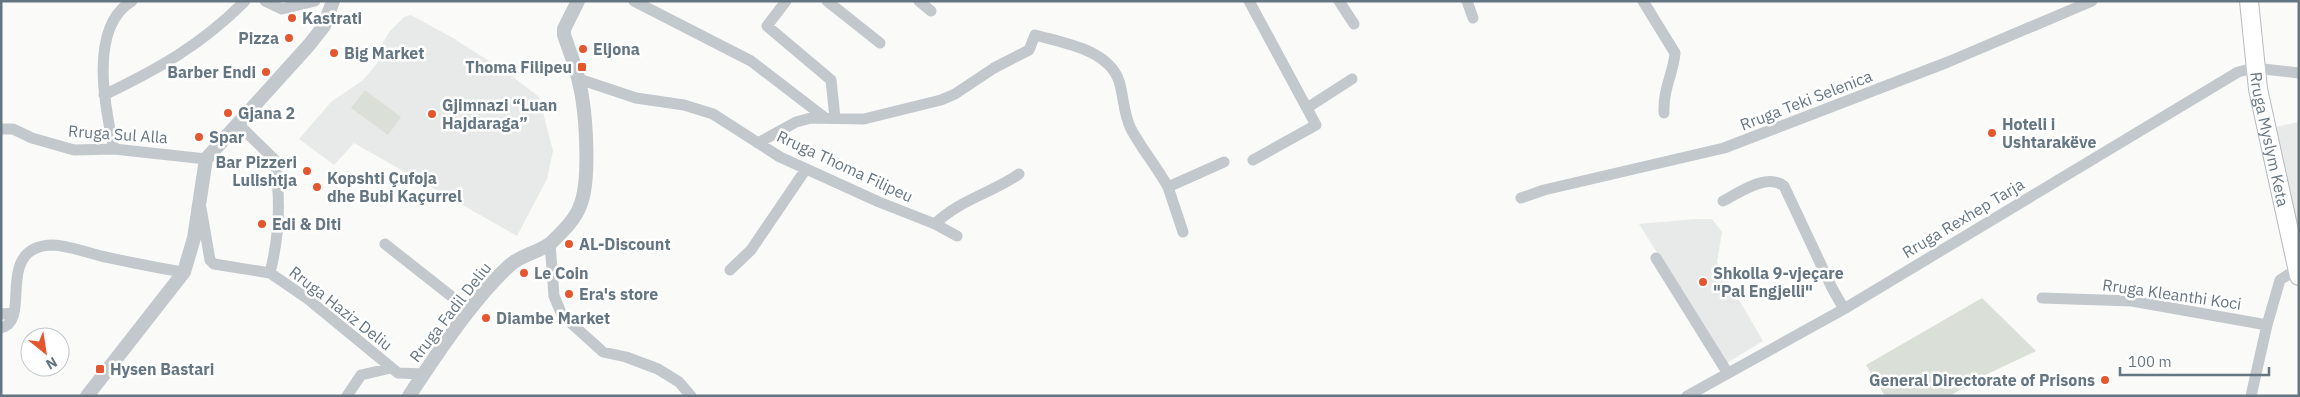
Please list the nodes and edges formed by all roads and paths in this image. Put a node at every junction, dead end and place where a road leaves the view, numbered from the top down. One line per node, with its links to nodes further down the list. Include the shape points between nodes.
1 (132, 1): 25 (street, via 113,19 106,51)
2 (245, 1): 25 (street, via 205,38 162,66)
3 (266, 1): 4 (street, via 282,9)
4 (315, 1)
5 (333, 1): 29 (street, via 324,26)
6 (578, 1): 23 (street, Rruga Fadil Deliu, via 564,35)
7 (634, 1): 28 (street, via 751,61)
8 (786, 1): 28 (street, via 767,26 831,80)
9 (828, 1): 20 (street)
10 (919, 1): 17 (street)
11 (1248, 1): 26 (street)
12 (1340, 1): 19 (street)
13 (1467, 1): 18 (street)
14 (1643, 1): 27 (street, via 1675,53 1663,97)
15 (2092, 1): 39 (street, Rruga Teki Selenica, via 1948,62 1724,148)
16 (2249, 1): 21 (main road, Rruga Myslym Keta)
17 (931, 11)
18 (1473, 18)
19 (1354, 24)
20 (880, 42)
21 (2254, 68): 22 (street); 51 (main road, Rruga Myslym Keta); 53 (street, Rruga Rexhep Tarja, via 2238,72)
22 (2299, 73)
23 (579, 79): 31 (street, Rruga Thoma Filipeu, via 636,98 713,114); 45 (street, Rruga Fadil Deliu, via 584,122 584,192 576,216)
24 (1352, 79): 26 (street)
25 (104, 95): 32 (street)
26 (1307, 108): 34 (street, via 1316,125)
27 (1664, 113)
28 (830, 118): 31 (street, via 796,122); 38 (street, via 864,119 941,100 1029,50 1035,35 1089,52 1111,68 1118,79 1131,128)
29 (238, 124): 33 (street); 50 (street, via 274,159 278,218)
30 (1, 129): 32 (street, Rruga Sul Alla, via 13,129 74,150)
31 (758, 143): 36 (street, Rruga Thoma Filipeu)
32 (114, 149): 33 (street, Rruga Sul Alla)
33 (206, 159): 40 (street)
34 (1253, 160)
35 (1224, 162): 38 (street)
36 (806, 169): 42 (street, Rruga Thoma Filipeu); 48 (street, via 751,250)
37 (1019, 174): 42 (street, via 961,205)
38 (1168, 186): 43 (street)
39 (1521, 198)
40 (199, 201): 49 (street, via 194,238); 50 (street, via 210,260 220,265)
41 (1724, 201): 53 (street, via 1767,181 1778,181 1784,186)
42 (936, 224): 44 (street, Rruga Thoma Filipeu)
43 (1183, 232)
44 (957, 236)
45 (550, 243): 54 (street, Rruga Fadil Deliu, via 509,265); 65 (street, via 554,296 562,315 603,352 658,369 679,382)
46 (385, 244): 54 (street)
47 (1656, 258): 60 (street)
48 (730, 270)
49 (184, 272): 55 (street, via 66,247 41,246 20,263); 62 (street)
50 (270, 273): 59 (street, Rruga Haziz Deliu, via 308,299)
51 (2298, 273): 57 (street, via 2280,280)
52 (2042, 298): 57 (street, Rruga Kleanthi Koci, via 2132,301)
53 (1844, 309): 60 (street, Rruga Rexhep Tarja)
54 (470, 311): 61 (street, Rruga Fadil Deliu)
55 (14, 312): 56 (street); 58 (street, via 13,320)
56 (1, 314)
57 (2267, 325): 67 (street)
58 (1, 328)
59 (391, 368): 61 (street, Rruga Haziz Deliu, via 403,374); 63 (street, Rruga Haziz Deliu, via 361,375)
60 (1727, 372): 66 (street, Rruga Rexhep Tarja)
61 (424, 374): 64 (street, Rruga Fadil Deliu)
62 (88, 396)
63 (347, 396)
64 (409, 396)
65 (691, 396)
66 (1688, 396)
67 (2252, 396)

